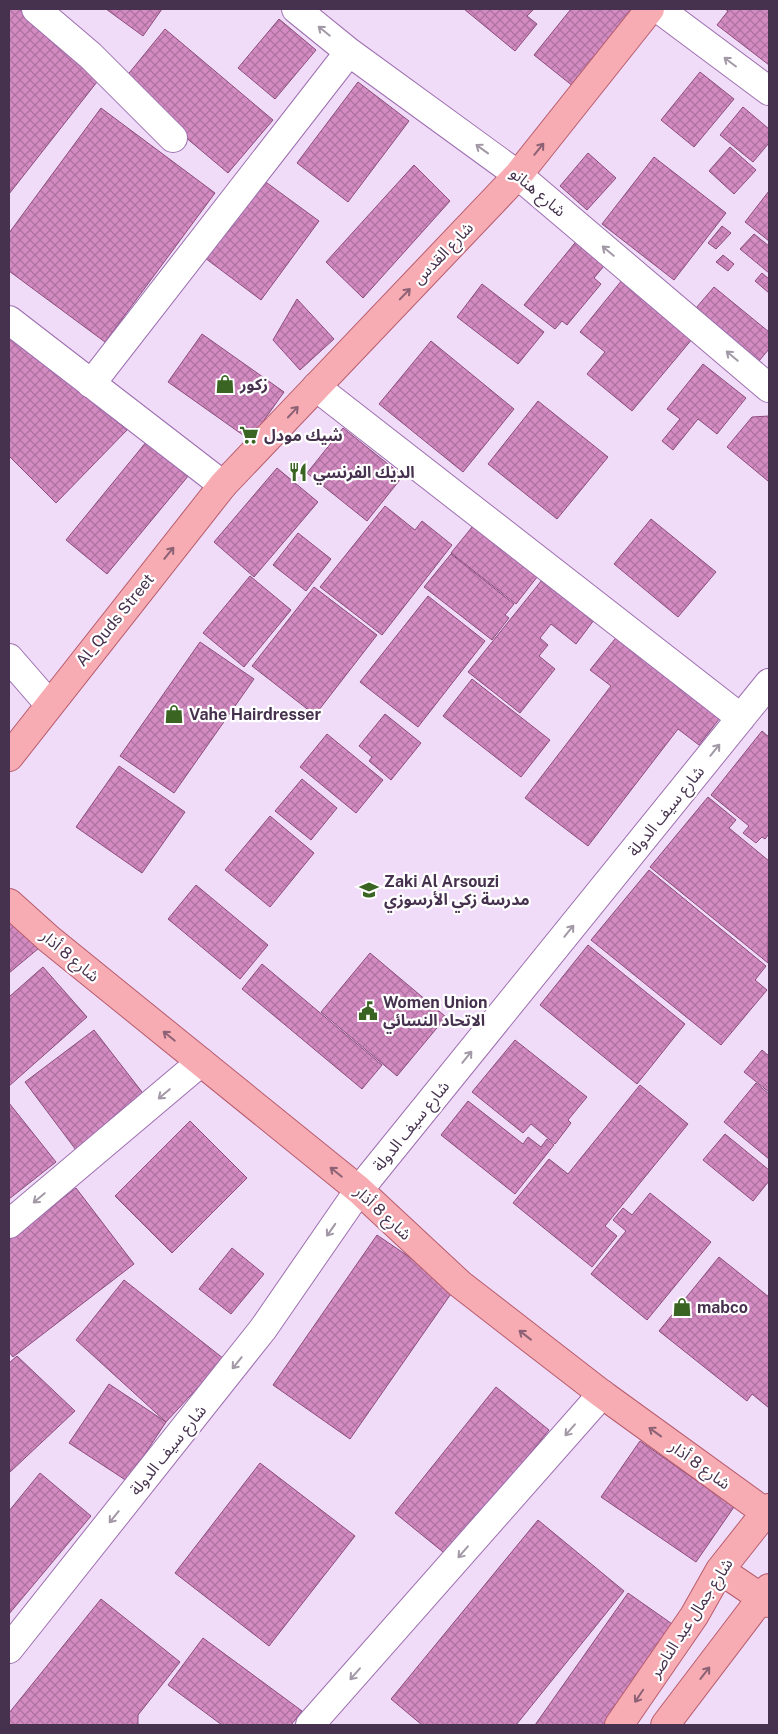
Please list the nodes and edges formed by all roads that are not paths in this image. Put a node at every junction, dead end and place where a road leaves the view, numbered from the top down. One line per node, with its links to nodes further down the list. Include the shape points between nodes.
1 (36, 9): 7 (street, via 91,56)
2 (296, 9): 5 (street, شارع هنانو, one-way to 2)
3 (650, 9): 8 (main road, شارع القدس, one-way to 3)
4 (659, 9): 6 (street, one-way to 4)
5 (349, 52): 8 (street, شارع هنانو, one-way to 5); 10 (street)
6 (769, 91)
7 (173, 138)
8 (518, 175): 11 (main road, شارع القدس, one-way to 8); 12 (street, شارع هنانو, one-way to 8)
9 (9, 320): 10 (street)
10 (92, 384): 13 (street)
11 (316, 387): 13 (main road, شارع القدس, one-way to 11); 17 (street)
12 (769, 388)
13 (223, 485): 16 (main road, Al_Quds Street, one-way to 13)
14 (9, 658): 16 (street)
15 (769, 683): 17 (street, شارع سيف الدولة)
16 (49, 704): 18 (main road, Al_Quds Street)
17 (741, 718): 21 (street, شارع سيف الدولة, one-way to 17)
18 (9, 757)
19 (9, 903): 20 (main road, شارع 8 أذار, one-way to 19, via 49,940)
20 (201, 1062): 21 (main road, شارع 8 أذار, one-way to 20); 22 (street, one-way to 22)
21 (359, 1190): 23 (main road, شارع 8 أذار, one-way to 21, via 460,1284); 27 (street, شارع سيف الدولة, one-way to 27, via 263,1329)
22 (9, 1224)
23 (602, 1394): 24 (main road, شارع 8 أذار, one-way to 23); 28 (street, one-way to 28)
24 (768, 1512): 25 (main road, شارع جمال عبد الناصر)
25 (720, 1570): 26 (main road); 29 (main road, شارع جمال عبد الناصر, one-way to 29, via 694,1616)
26 (767, 1596): 30 (main road, one-way to 26)
27 (9, 1649)
28 (310, 1725)
29 (619, 1725)
30 (665, 1725)

